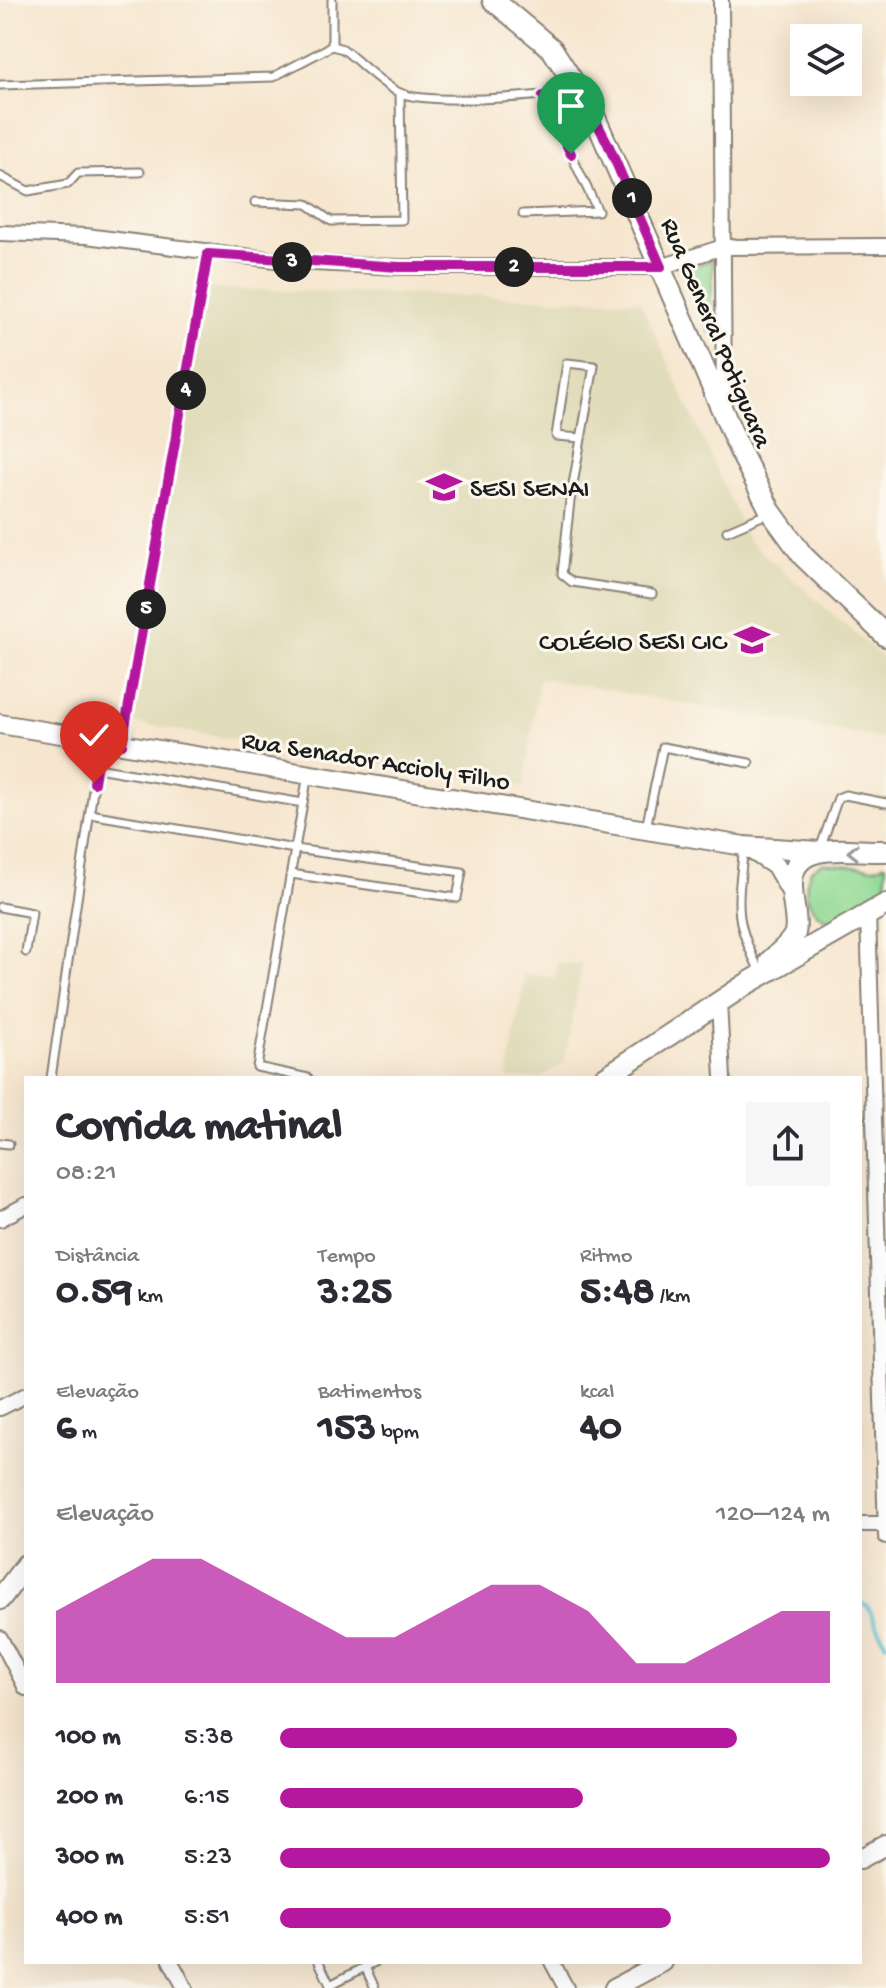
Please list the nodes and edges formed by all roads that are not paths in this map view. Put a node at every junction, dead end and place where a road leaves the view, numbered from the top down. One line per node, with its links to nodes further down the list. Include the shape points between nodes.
1 (332, 0): 6 (lane)
2 (493, 0): 5 (main road, Rua General Potiguara)
3 (517, 0): 5 (main road)
4 (721, 0): 17 (street)
5 (530, 28): 8 (main road, Rua General Potiguara, via 552,49)
6 (332, 46): 7 (lane, via 273,77); 9 (lane)
7 (0, 85)
8 (579, 89): 10 (lane); 19 (main road, Rua General Potiguara)
9 (400, 93): 10 (lane, via 428,98); 13 (lane, via 402,220 331,221 307,204)
10 (543, 96): 14 (lane, via 598,211)
11 (140, 172): 12 (lane, via 78,173 68,184 28,191)
12 (0, 176)
13 (255, 202)
14 (523, 214)
15 (0, 233): 18 (street, via 86,236)
16 (886, 246): 17 (street)
17 (723, 247): 19 (street); 20 (street)
18 (208, 254): 19 (street, via 399,267); 28 (lane)
19 (661, 267): 20 (main road, Rua General Potiguara)
20 (724, 417): 22 (main road, Rua General Potiguara)
21 (581, 438): 21 (lane, via 594,366 567,363 556,436); 24 (lane, via 562,574 566,580)
22 (771, 512): 23 (lane); 25 (main road, Rua General Potiguara, via 803,556)
23 (727, 531)
24 (652, 594)
25 (886, 636)
26 (0, 724): 27 (street, Rua Senador Accioly Filho)
27 (100, 740): 28 (street, Rua Senador Accioly Filho); 30 (lane)
28 (122, 744): 31 (street, Rua Senador Accioly Filho)
29 (749, 763): 35 (lane, via 663,747)
30 (97, 768): 32 (lane); 34 (lane)
31 (308, 774): 32 (lane); 35 (street, Rua Senador Accioly Filho)
32 (303, 803): 37 (lane)
33 (886, 803): 38 (lane, via 838,798)
34 (90, 814): 37 (lane); 49 (lane)
35 (646, 830): 36 (street, Rua Senador Accioly Filho)
36 (744, 846): 38 (street, Rua Senador Accioly Filho); 41 (street, Rua Senador Accioly Filho, via 776,866); 47 (lane, via 739,921)
37 (295, 849): 40 (lane); 40 (lane, via 462,872 457,898)
38 (819, 851): 39 (main road, one-way to 38); 41 (main road, via 797,869)
39 (886, 851)
40 (291, 874): 50 (lane, via 257,1067)
41 (790, 890): 44 (main road)
42 (0, 907): 46 (lane, via 32,913)
43 (877, 908): 45 (main road); 58 (street)
44 (795, 914): 45 (main road, via 808,930); 47 (main road, via 793,937)
45 (825, 937): 47 (main road)
46 (26, 952)
47 (754, 977): 48 (main road)
48 (719, 1002): 51 (main road); 52 (street)
49 (51, 1076)
50 (299, 1076)
51 (607, 1076)
52 (723, 1076)
53 (24, 1206): 54 (street)
54 (0, 1219)
55 (24, 1396): 56 (street)
56 (0, 1408)
57 (862, 1524): 58 (street)
58 (886, 1524): 59 (street)
59 (886, 1536)
60 (24, 1568): 61 (main road)
61 (0, 1599)
62 (0, 1638): 63 (street)
63 (24, 1684)
64 (886, 1845): 65 (street)
65 (862, 1858)
66 (172, 1964): 72 (street)
67 (320, 1964): 71 (lane, via 330,1985)
68 (371, 1964): 71 (lane)
69 (553, 1964): 74 (street)
70 (659, 1964): 75 (street)
71 (365, 1967): 73 (lane)
72 (185, 1988)
73 (375, 1988)
74 (566, 1988)
75 (614, 1988)

